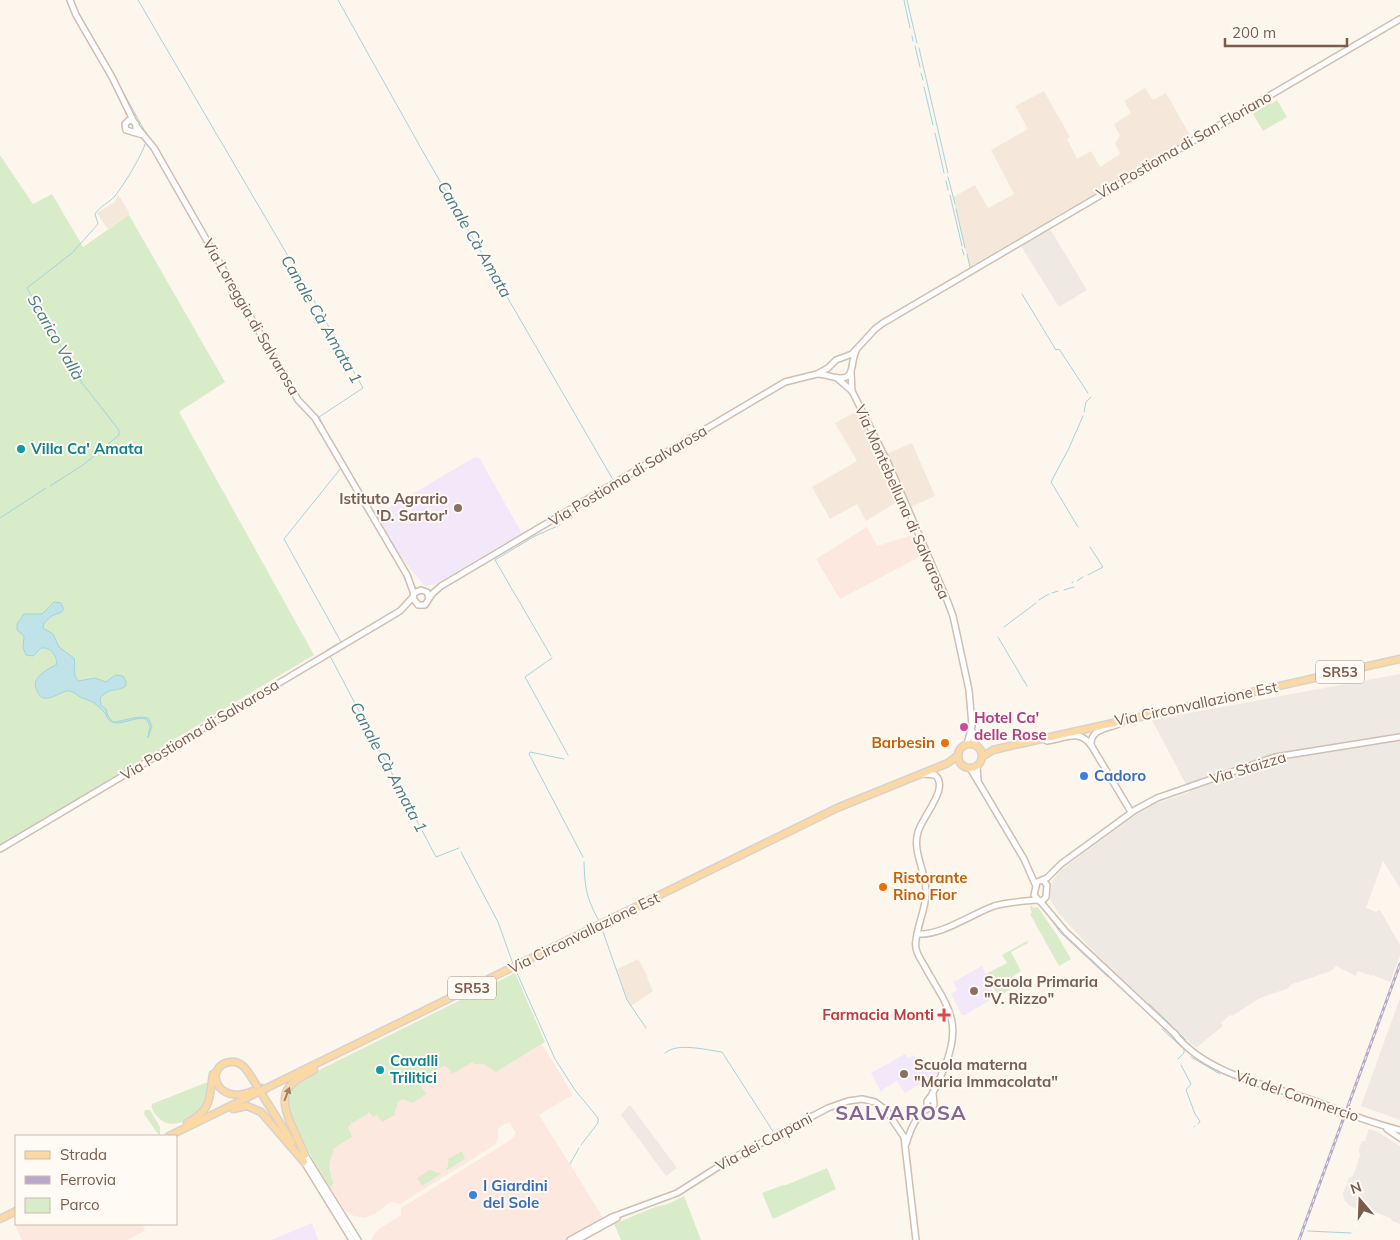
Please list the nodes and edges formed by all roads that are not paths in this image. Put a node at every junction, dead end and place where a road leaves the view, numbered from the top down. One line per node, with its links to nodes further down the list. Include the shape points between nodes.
1 (70, 0): 3 (street, Via Loreggia di Salvarosa)
2 (1400, 18): 8 (street, Via Postioma di San Floriano)
3 (126, 106): 4 (street, Via Loreggia di Salvarosa); 5 (street, Via Loreggia di Salvarosa)
4 (126, 123): 5 (street, via 131,120); 6 (street, via 126,130)
5 (135, 124): 6 (street); 7 (street, Via Loreggia di Salvarosa)
6 (133, 132): 7 (street)
7 (145, 137): 16 (street, Via Loreggia di Salvarosa, via 298,400 315,418)
8 (969, 272): 9 (street, Via Postioma di Salvarosa, via 880,325)
9 (856, 350): 10 (street, Via Postioma di Salvarosa); 12 (street, Via Postioma di Salvarosa)
10 (841, 359): 11 (street, Via Postioma di Salvarosa); 12 (street, via 848,362)
11 (832, 365): 13 (street, Via Postioma di Salvarosa); 14 (street)
12 (851, 370): 14 (street, via 846,378); 15 (street, Via Montebelluna di Salvarosa)
13 (817, 374): 14 (street, Via Postioma di Salvarosa); 17 (street, Via Postioma di Salvarosa, via 785,382)
14 (836, 377): 15 (street, Via Montebelluna di Salvarosa)
15 (852, 391): 28 (street, Via Montebelluna di Salvarosa, via 888,465 953,616 968,683)
16 (407, 574): 18 (street, Via Loreggia di Salvarosa); 19 (street, Via Loreggia di Salvarosa)
17 (442, 586): 18 (street, Via Postioma di Salvarosa); 20 (street, Via Postioma di Salvarosa)
18 (423, 590): 19 (street, via 417,590); 20 (street)
19 (413, 595): 21 (street); 22 (street, Via Postioma di Salvarosa)
20 (429, 598): 21 (street, via 425,605)
21 (418, 605): 22 (street, Via Postioma di Salvarosa)
22 (400, 611): 37 (street, Via Postioma di Salvarosa)
23 (1400, 659): 24 (main road, Via Circonvallazione Est / SR53)
24 (1124, 720): 26 (main road, Via Circonvallazione Est / SR53); 27 (street, via 1096,732)
25 (1400, 737): 36 (street, Via Staizza, via 1272,757 1157,798)
26 (1043, 738): 27 (street, via 1049,741 1079,735); 29 (main road, Via Circonvallazione Est)
27 (1091, 745): 36 (street)
28 (973, 746): 29 (main road); 30 (main road); 31 (main road, via 961,748)
29 (993, 750): 30 (main road)
30 (982, 757): 32 (main road)
31 (959, 758): 33 (main road, via 963,766); 34 (main road, Via Circonvallazione Est)
32 (977, 766): 33 (main road); 35 (street)
33 (970, 768): 35 (street)
34 (916, 775): 48 (street, via 935,775 941,783 917,838 926,893); 49 (main road, Via Circonvallazione Est / SR53, via 853,801)
35 (978, 782): 38 (street)
36 (1132, 812): 39 (street, Via Staizza)
37 (0, 849)
38 (1031, 873): 40 (street); 41 (street)
39 (1049, 876): 40 (street, Via Staizza); 42 (street)
40 (1042, 880): 41 (street); 42 (street)
41 (1035, 884): 43 (street)
42 (1048, 885): 44 (street)
43 (1034, 891): 45 (street); 46 (street)
44 (1046, 897): 45 (street); 47 (street, Via del Commercio)
45 (1039, 900): 46 (street); 47 (street, Via del Commercio)
46 (1025, 902): 48 (street, via 995,906 958,923)
47 (1049, 910): 51 (street, Via del Commercio, via 1078,943 1174,1033 1213,1064 1254,1083)
48 (917, 934): 54 (street, via 917,952 946,1002 953,1026 952,1049 929,1103)
49 (347, 1049): 50 (main road, Via Circonvallazione Est / SR53); 58 (main road, one-way to 49, via 285,1107 285,1092 297,1080)
50 (307, 1069): 53 (main road, Via Circonvallazione Est / SR53); 55 (main road, via 249,1093 236,1095 226,1093 216,1081 217,1071 226,1063 238,1063 259,1086 244,1062 234,1058 222,1060 213,1070 210,1098 205,1110)
51 (1383, 1126): 52 (street, Via del Commercio); 57 (street, Via del Commercio)
52 (1400, 1130)
53 (176, 1133): 56 (main road, Via Circonvallazione Est / SR53); 59 (main road, via 235,1108 251,1106 267,1117)
54 (906, 1134): 61 (street, Via dei Carpani, via 875,1102 860,1099 842,1103 729,1160 677,1193); 67 (street, via 906,1167)
55 (167, 1135)
56 (171, 1135)
57 (1400, 1138)
58 (305, 1155): 59 (main road, via 264,1095); 64 (street)
59 (304, 1162): 63 (street)
60 (15, 1212): 62 (main road)
61 (626, 1213): 65 (street, Via dei Carpani); 66 (street, Via dei Carpani)
62 (0, 1219)
63 (352, 1240)
64 (358, 1240)
65 (570, 1240)
66 (577, 1240)
67 (916, 1240)

